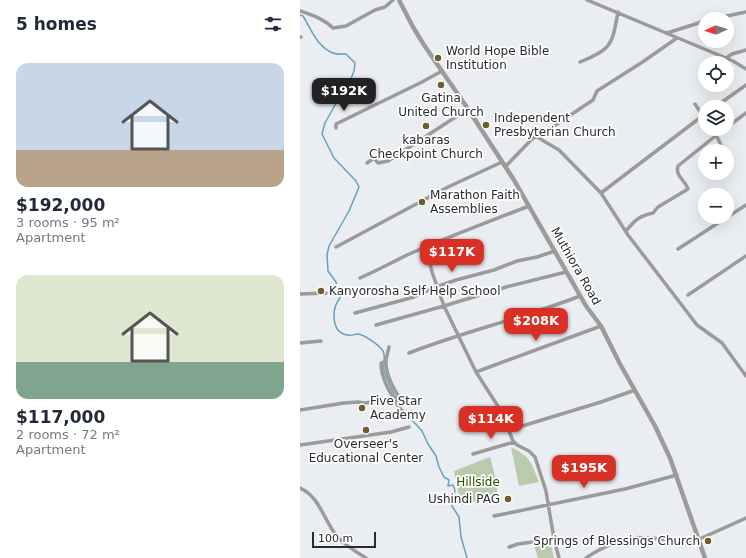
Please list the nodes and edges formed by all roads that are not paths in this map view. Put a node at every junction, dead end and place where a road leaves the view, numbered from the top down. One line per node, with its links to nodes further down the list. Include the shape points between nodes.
1 (392, 0): 4 (street, via 346,26 333,28 327,22)
2 (399, 0): 17 (street, Muthiora Road, via 413,27)
3 (587, 0): 5 (street)
4 (300, 11)
5 (618, 12): 9 (street); 14 (street, via 614,34 608,47 596,56)
6 (746, 12): 7 (street)
7 (734, 15)
8 (698, 23): 9 (street)
9 (666, 34): 10 (street)
10 (677, 38): 12 (street); 27 (street, via 597,91 592,100)
11 (746, 50): 13 (street)
12 (721, 56)
13 (729, 56)
14 (580, 62)
15 (734, 62): 16 (street)
16 (746, 69)
17 (442, 71): 22 (street, Muthiora Road); 26 (street, via 336,124)
18 (746, 85): 19 (street)
19 (725, 100)
20 (695, 104): 21 (street)
21 (698, 108)
22 (468, 109): 29 (street, via 388,161 378,163 374,158); 30 (street, Muthiora Road)
23 (746, 114): 25 (street)
24 (698, 120): 31 (street)
25 (734, 122)
26 (336, 128)
27 (537, 136): 30 (street); 31 (street, via 559,150)
28 (715, 136): 34 (street, via 678,166 678,174 688,189 658,207 653,213 642,215)
29 (367, 162)
30 (503, 165): 33 (street, Muthiora Road); 35 (street, via 448,187)
31 (601, 193): 34 (street)
32 (746, 205): 37 (street)
33 (529, 206): 36 (street); 38 (street, Muthiora Road)
34 (626, 231): 58 (street, via 697,325 722,343)
35 (336, 247)
36 (426, 247): 41 (street); 42 (street)
37 (678, 249)
38 (555, 251): 40 (street, Muthiora Road); 42 (street)
39 (746, 256): 45 (street)
40 (566, 272): 46 (street, Muthiora Road); 47 (street)
41 (360, 278)
42 (437, 287): 47 (street); 48 (street, via 414,297)
43 (326, 293): 44 (street)
44 (300, 294)
45 (688, 295)
46 (580, 296): 50 (street, Muthiora Road); 51 (street)
47 (444, 306): 49 (street); 51 (street)
48 (355, 313)
49 (376, 326)
50 (601, 326): 57 (street); 59 (street, Muthiora Road)
51 (459, 335): 55 (street); 57 (street)
52 (321, 340): 53 (street)
53 (300, 343)
54 (389, 347): 56 (street)
55 (409, 353)
56 (386, 361): 60 (street); 60 (street, via 381,363 381,369)
57 (476, 372): 65 (street, via 501,411)
58 (746, 376)
59 (635, 390): 65 (street); 69 (street, Muthiora Road)
60 (395, 398): 61 (street); 62 (street); 63 (street)
61 (402, 401)
62 (300, 410)
63 (404, 416)
64 (409, 427): 67 (street, via 391,432)
65 (509, 430): 66 (street)
66 (514, 442): 68 (street); 71 (street, via 529,450 535,457)
67 (300, 445)
68 (473, 454)
69 (677, 475): 71 (street); 75 (street, Muthiora Road)
70 (300, 488): 77 (street, via 310,493 346,546)
71 (547, 505): 72 (street); 74 (street)
72 (494, 516)
73 (746, 518): 75 (street)
74 (554, 539): 76 (street); 78 (street)
75 (698, 540): 79 (street, via 686,542 634,538 602,548); 80 (street, Muthiora Road)
76 (508, 547)
77 (366, 558)
78 (559, 558)
79 (586, 558)
80 (705, 558)

